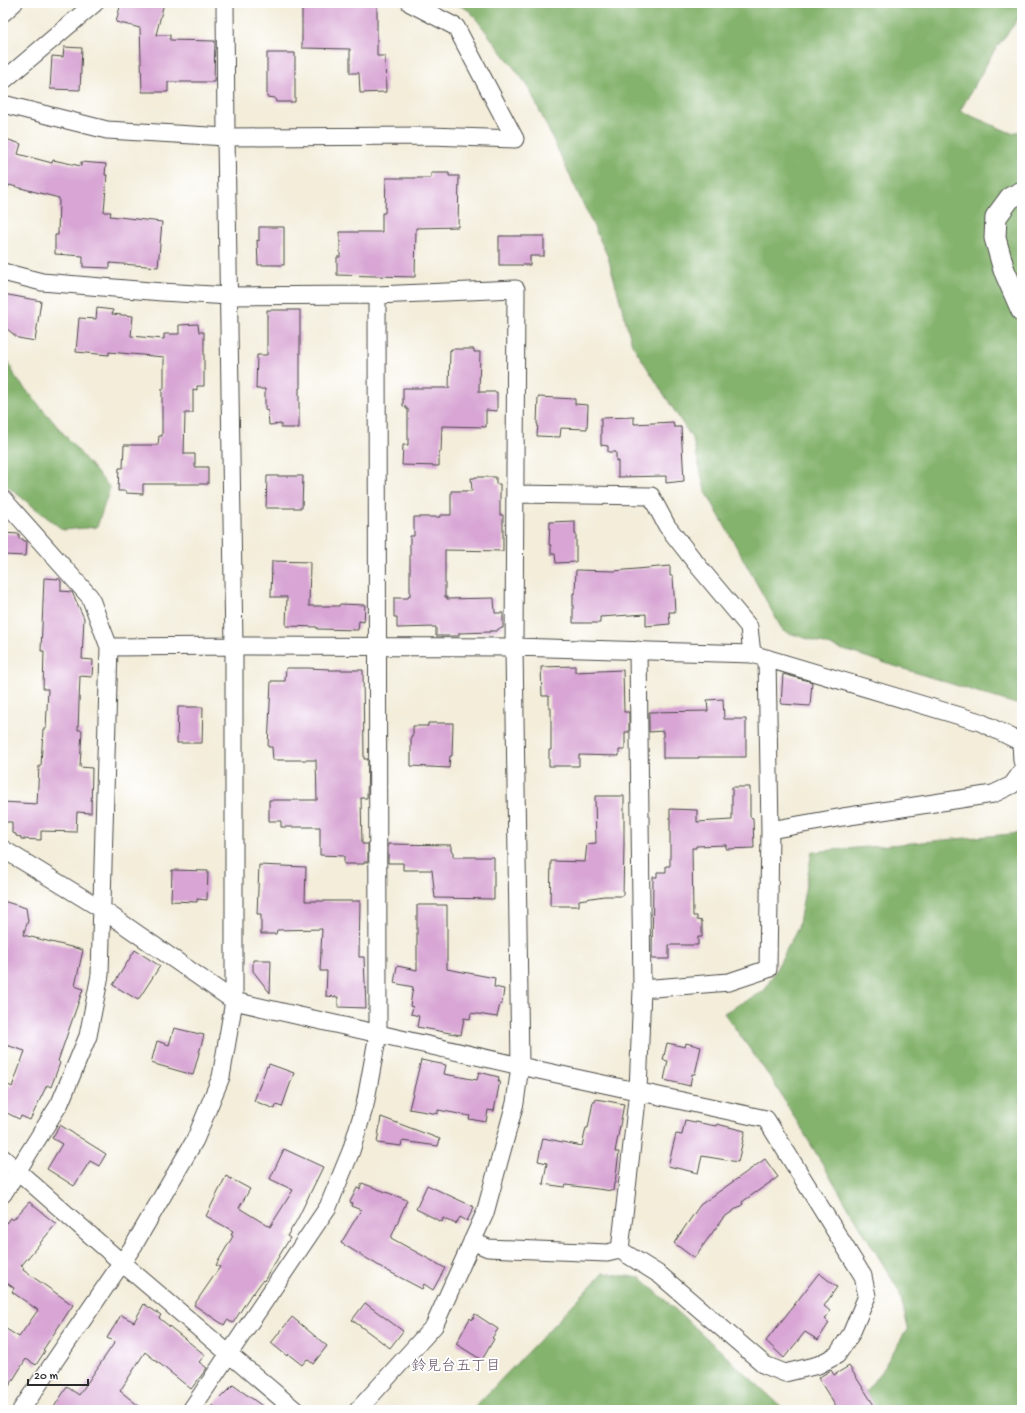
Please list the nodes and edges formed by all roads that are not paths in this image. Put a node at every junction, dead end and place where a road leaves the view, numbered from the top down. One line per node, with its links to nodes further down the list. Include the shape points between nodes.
1 (14, 3): 5 (street)
2 (95, 3): 6 (street)
3 (225, 3): 8 (street)
4 (410, 3): 8 (street, via 456,27 515,139 430,136)
5 (3, 13)
6 (3, 81)
7 (3, 104): 8 (street, via 107,130)
8 (226, 137): 11 (street)
9 (1022, 192): 13 (street, via 1010,198 996,217 995,238 1004,270)
10 (3, 272): 11 (street, via 42,282)
11 (229, 296): 12 (street); 16 (street)
12 (378, 296): 14 (street, via 516,289); 17 (street)
13 (1022, 311)
14 (515, 494): 19 (street); 21 (street, via 651,496 667,526 749,627)
15 (3, 499): 18 (street, via 90,597)
16 (234, 646): 17 (street); 18 (street); 28 (street)
17 (378, 646): 19 (street); 29 (street)
18 (109, 647): 26 (street)
19 (514, 647): 20 (street); 30 (street)
20 (638, 650): 21 (street); 27 (street)
21 (760, 656): 22 (street, via 980,722 1021,742); 24 (street)
22 (1022, 761)
23 (1022, 772): 24 (street, via 1012,785 993,794)
24 (770, 830): 27 (street, via 768,969 729,982)
25 (3, 849): 26 (street)
26 (103, 910): 28 (street); 33 (street, via 100,975 88,1036 60,1103)
27 (642, 989): 31 (street)
28 (234, 1000): 29 (street); 37 (street, via 221,1077 195,1140)
29 (378, 1034): 30 (street); 38 (street, via 365,1105 351,1152 328,1207)
30 (520, 1066): 31 (street); 35 (street, via 515,1103 485,1214)
31 (638, 1091): 36 (street); 36 (street, via 766,1119 863,1276 867,1296 851,1334 837,1355 818,1365 785,1373 765,1365 660,1275)
32 (3, 1158): 33 (street)
33 (18, 1171): 34 (street); 37 (street)
34 (3, 1194)
35 (472, 1241): 36 (street, via 488,1248 607,1253); 42 (street, via 434,1326)
36 (620, 1250)
37 (122, 1263): 38 (street); 39 (street)
38 (228, 1353): 40 (street); 41 (street)
39 (21, 1410)
40 (191, 1410)
41 (295, 1410)
42 (358, 1410)

